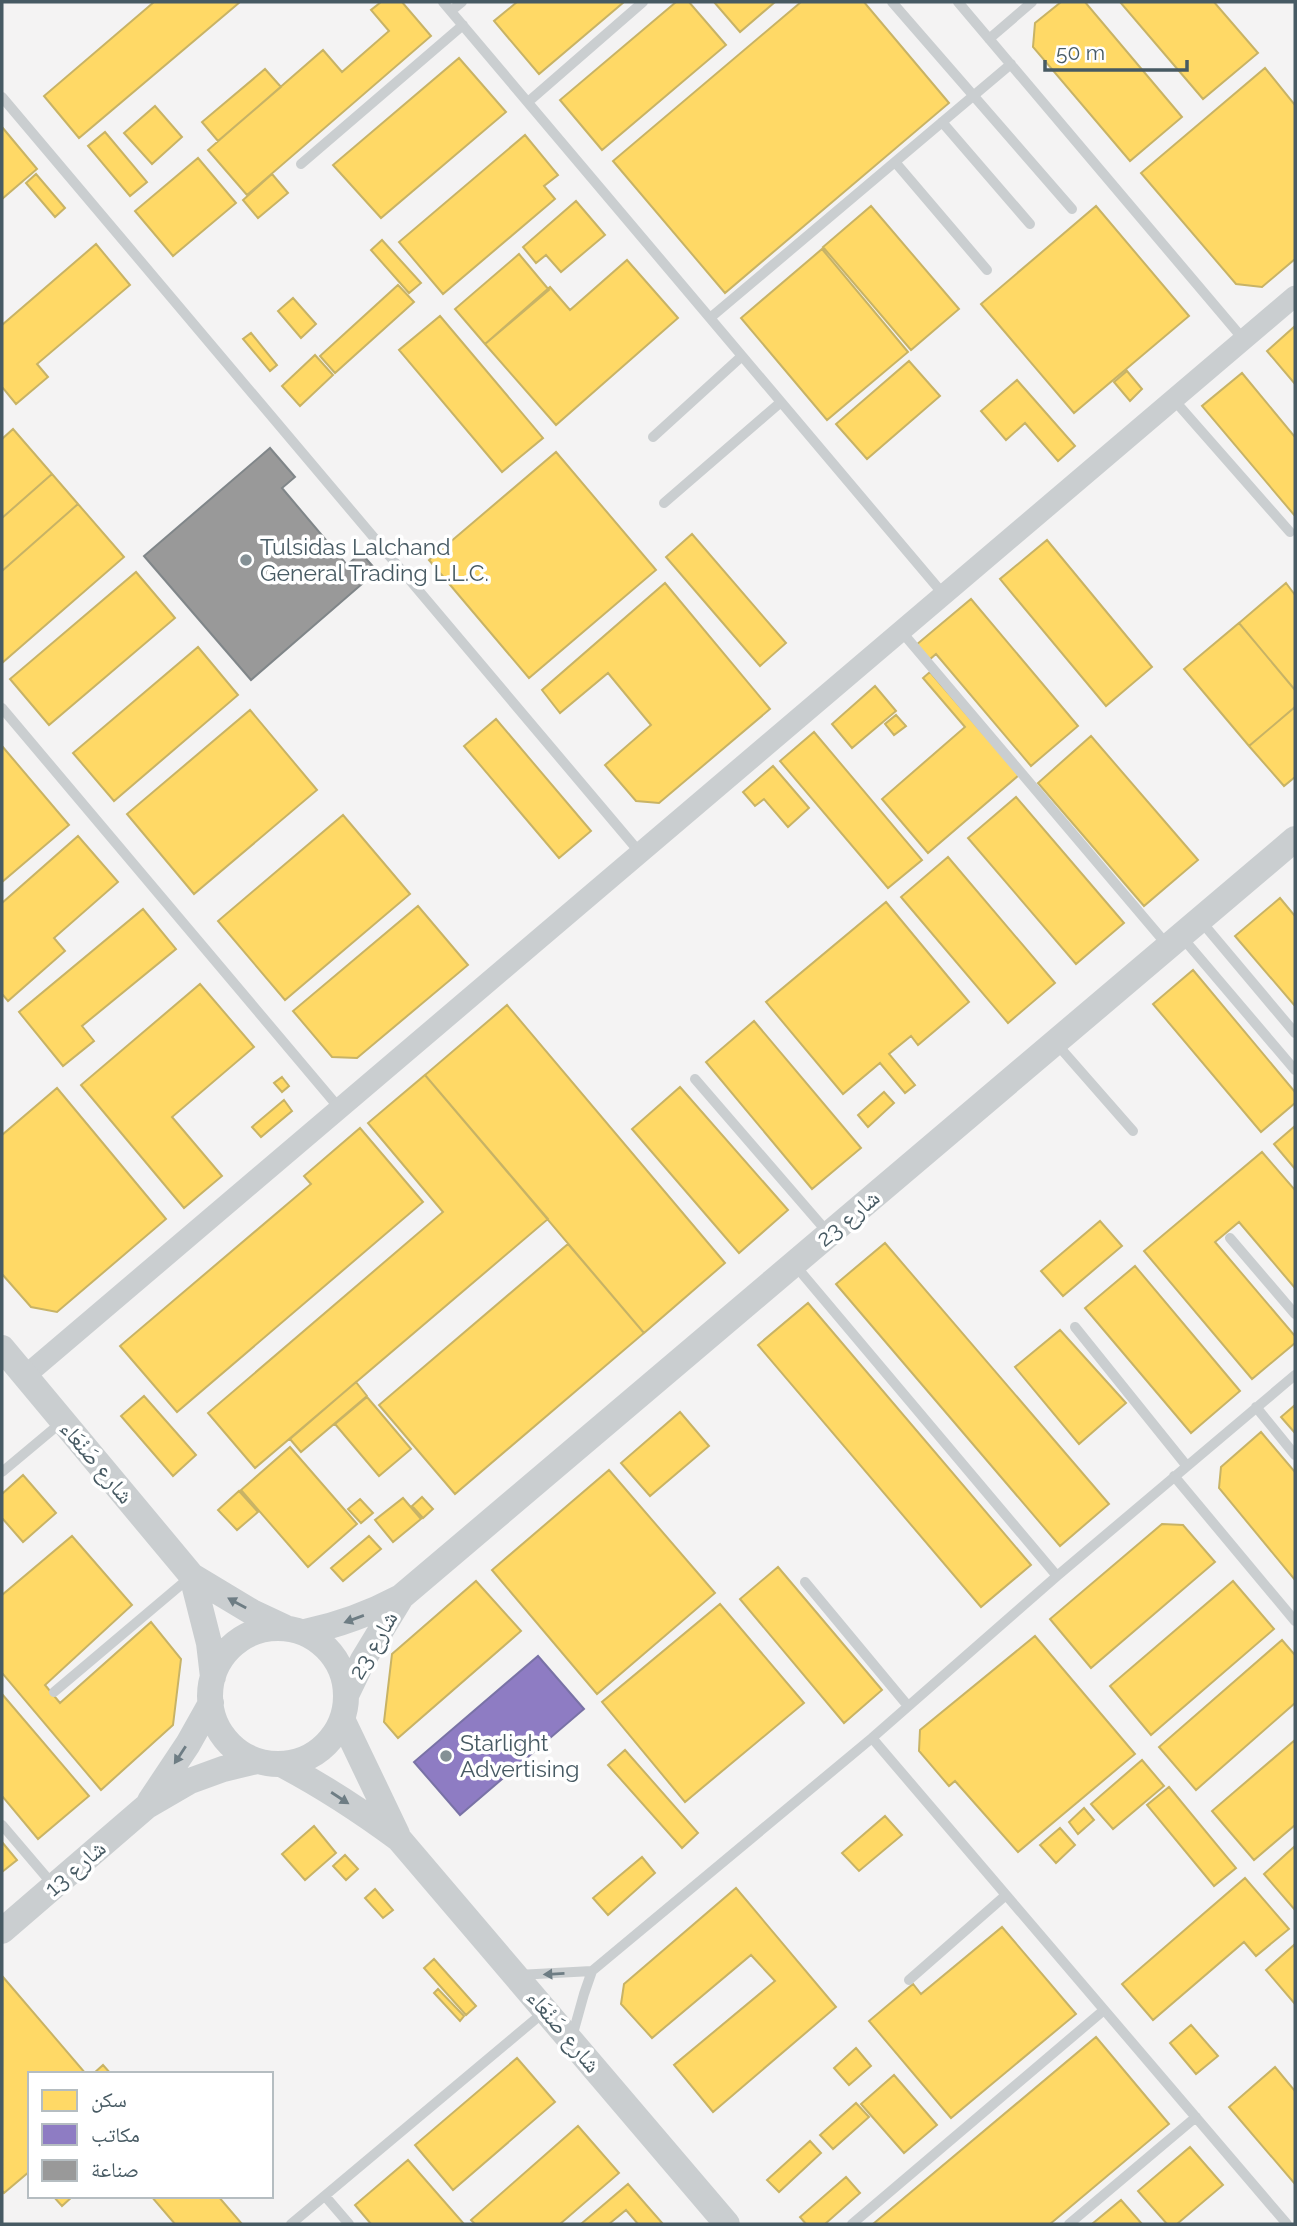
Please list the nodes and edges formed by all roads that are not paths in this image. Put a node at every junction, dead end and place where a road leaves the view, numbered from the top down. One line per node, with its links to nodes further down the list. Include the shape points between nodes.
1 (443, 2): 7 (lane)
2 (462, 2): 7 (lane)
3 (643, 2): 13 (lane)
4 (892, 2): 11 (lane)
5 (958, 2): 9 (lane)
6 (1031, 2): 9 (lane)
7 (451, 11): 8 (lane)
8 (463, 25): 13 (lane); 16 (lane)
9 (989, 39): 10 (lane)
10 (1011, 64): 11 (lane); 22 (lane)
11 (974, 96): 14 (lane); 17 (lane)
12 (2, 97): 33 (lane)
13 (528, 102): 21 (lane)
14 (942, 122): 15 (lane); 18 (lane)
15 (895, 162): 19 (lane); 21 (lane)
16 (301, 164)
17 (1072, 209)
18 (1030, 224)
19 (987, 270)
20 (1295, 296): 22 (street)
21 (710, 318): 23 (lane)
22 (1244, 340): 24 (street)
23 (742, 356): 25 (lane); 26 (lane)
24 (1174, 400): 28 (lane); 29 (street)
25 (781, 402): 27 (lane); 29 (lane)
26 (653, 437)
27 (664, 503)
28 (1290, 532)
29 (944, 595): 30 (street)
30 (901, 631): 33 (street); 34 (lane)
31 (2, 708): 39 (lane)
32 (1295, 839): 34 (street, شارع 23)
33 (641, 854): 39 (street)
34 (1183, 934): 35 (lane); 36 (street, شارع 23); 37 (lane)
35 (1295, 1033)
36 (1055, 1042): 40 (lane); 41 (street, شارع 23)
37 (1295, 1070)
38 (695, 1079): 41 (lane)
39 (340, 1109): 48 (street)
40 (1133, 1131)
41 (829, 1234): 43 (street, شارع 23)
42 (1230, 1238): 44 (lane)
43 (794, 1265): 56 (lane); 58 (street, شارع 23)
44 (1295, 1314)
45 (1076, 1327): 52 (lane)
46 (2, 1348): 48 (street, شارع صَنْعَاء)
47 (1295, 1375): 49 (lane)
48 (25, 1376): 50 (street, شارع صَنْعَاء)
49 (1256, 1407): 51 (lane); 52 (lane)
50 (63, 1421): 53 (lane); 55 (street, شارع صَنْعَاء)
51 (1295, 1455)
52 (1186, 1465): 54 (lane)
53 (2, 1472)
54 (1174, 1476): 56 (lane); 59 (lane)
55 (192, 1576): 60 (street, شارع صَنْعَاء, one-way to 55); 61 (street, شارع صَنْعَاء); 62 (lane)
56 (1056, 1576): 65 (lane)
57 (805, 1583): 65 (lane)
58 (401, 1597): 60 (street, شارع 23, one-way to 60, via 338,1625); 64 (street, شارع 23, via 375,1639)
59 (1295, 1621)
60 (294, 1630): 61 (street, via 261,1630 240,1640 223,1656); 64 (street, via 321,1642 335,1656 343,1674)
61 (213, 1677): 63 (street)
62 (54, 1692)
63 (211, 1703): 67 (street, via 225,1738 239,1751); 68 (street, شارع 13, one-way to 68)
64 (344, 1706): 67 (street, via 329,1741 307,1757); 70 (street, شارع صَنْعَاء, via 379,1800)
65 (908, 1706): 66 (lane)
66 (872, 1738): 72 (lane); 74 (lane)
67 (269, 1763): 68 (street, شارع 13, via 223,1769 190,1781); 70 (street, شارع صَنْعَاء, one-way to 70, via 322,1786)
68 (147, 1806): 71 (street, شارع 13)
69 (2, 1825): 71 (lane)
70 (399, 1839): 75 (street, شارع صَنْعَاء)
71 (54, 1886): 73 (street, شارع 13)
72 (1006, 1895): 76 (lane); 77 (lane)
73 (2, 1931)
74 (592, 1971): 75 (lane, one-way to 75); 79 (lane)
75 (516, 1975): 78 (street, شارع صَنْعَاء)
76 (909, 1980)
77 (1104, 2010): 80 (lane); 85 (lane)
78 (546, 2011): 79 (street, شارع صَنْعَاء); 81 (lane)
79 (572, 2041): 84 (street, شارع صَنْعَاء)
80 (1196, 2117): 86 (lane); 87 (lane)
81 (325, 2196): 82 (lane); 83 (lane)
82 (291, 2224)
83 (349, 2224)
84 (727, 2224)
85 (852, 2224)
86 (1069, 2224)
87 (1287, 2224)

